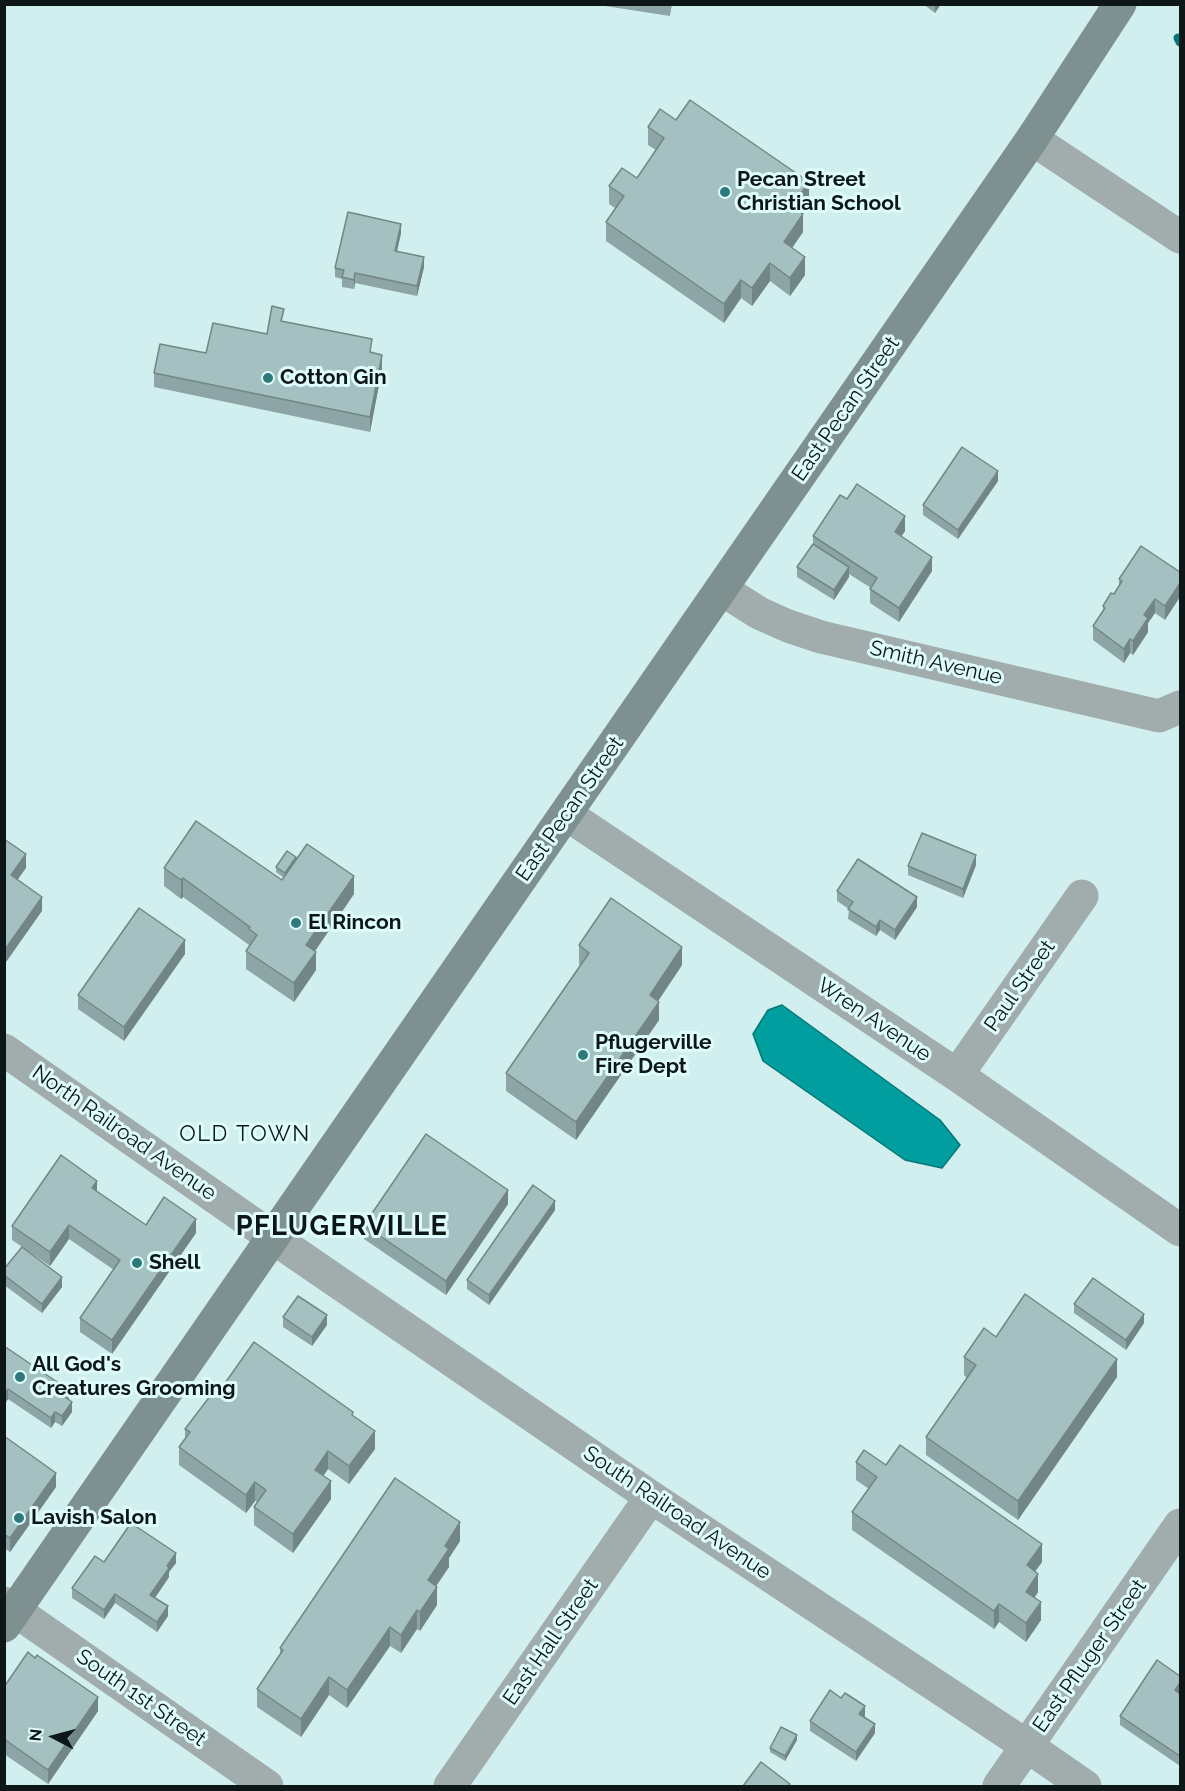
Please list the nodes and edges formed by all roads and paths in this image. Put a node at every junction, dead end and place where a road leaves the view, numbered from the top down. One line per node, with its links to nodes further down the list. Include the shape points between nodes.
1 (1120, 4): 2 (main road, East Pecan Street)
2 (1032, 139): 3 (street); 4 (main road, East Pecan Street)
3 (1180, 237)
4 (721, 589): 5 (street, Smith Avenue, via 788,627 821,637); 6 (main road, East Pecan Street)
5 (1170, 711)
6 (566, 814): 9 (street, Wren Avenue); 11 (main road, East Pecan Street)
7 (1082, 896): 9 (street, Paul Street)
8 (4, 1050): 11 (street, North Railroad Avenue)
9 (957, 1075): 10 (street, Wren Avenue)
10 (1180, 1230)
11 (272, 1237): 12 (street, South Railroad Avenue); 14 (main road, East Pecan Street)
12 (651, 1497): 15 (street, South Railroad Avenue); 17 (street, East Hall Street)
13 (1180, 1525): 15 (street, East Pfluger Street)
14 (8, 1613): 16 (street, South 1st Street)
15 (1027, 1746): 18 (street, East Pfluger Street); 19 (street, South Railroad Avenue)
16 (267, 1786)
17 (450, 1786)
18 (999, 1786)
19 (1084, 1786)

